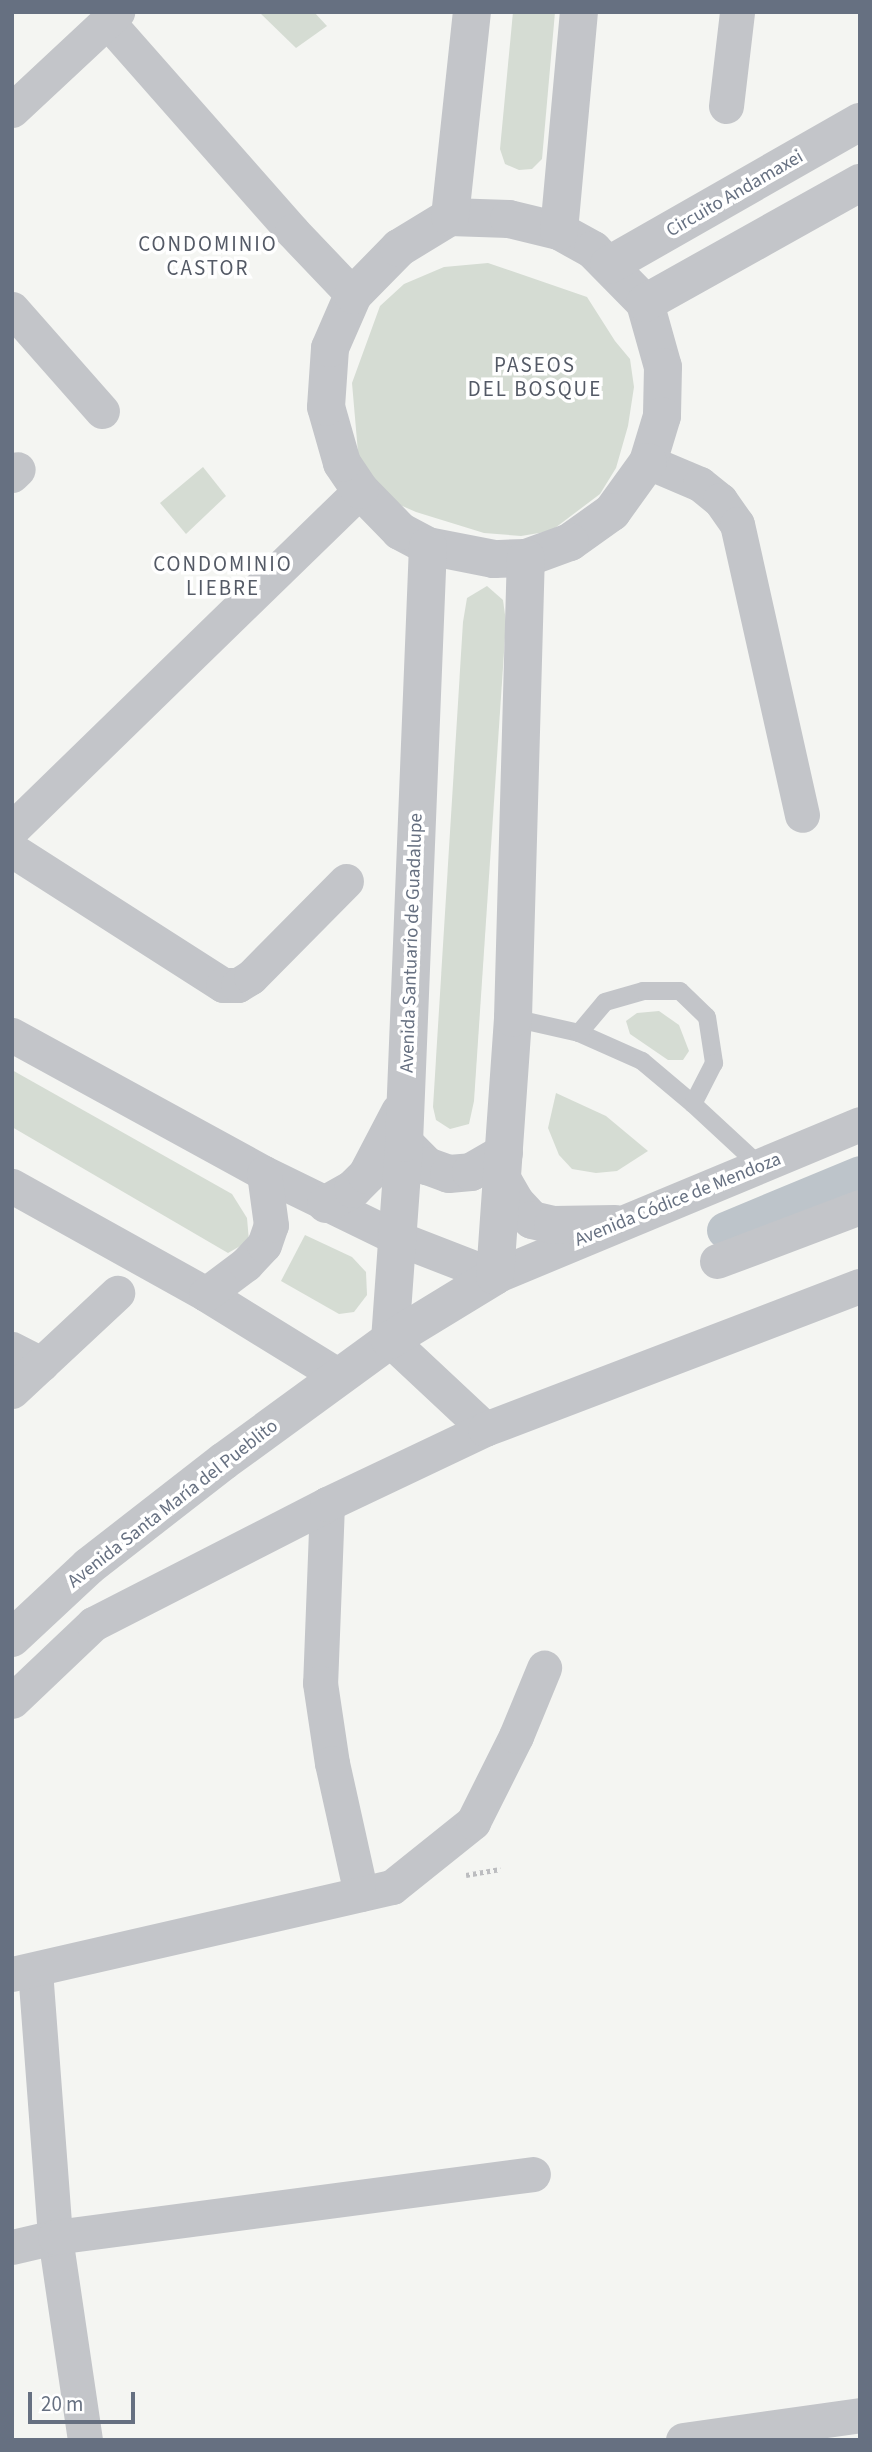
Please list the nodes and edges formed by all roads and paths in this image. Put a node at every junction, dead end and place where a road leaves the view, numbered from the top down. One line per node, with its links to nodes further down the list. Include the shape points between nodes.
1 (472, 12): 9 (street)
2 (579, 12): 10 (street)
3 (737, 12): 5 (street)
4 (112, 17): 6 (street); 12 (street, via 292,231)
5 (726, 106)
6 (12, 110)
7 (860, 122): 11 (street, Circuito Andamaxei)
8 (860, 183): 13 (street)
9 (450, 217): 10 (street, via 509,219); 12 (street, via 399,248)
10 (559, 231): 11 (street)
11 (609, 265): 13 (street)
12 (353, 295): 17 (street, via 330,348 326,407 342,463)
13 (645, 303): 16 (street, via 663,367 662,416)
14 (12, 309): 15 (street)
15 (102, 411)
16 (648, 462): 19 (street, via 612,512 570,542); 20 (street, via 700,484 720,500 737,524)
17 (360, 490): 18 (street, via 400,531); 21 (street)
18 (428, 546): 19 (street, via 494,559); 27 (street, Avenida Santuario de Guadalupe)
19 (526, 558): 24 (street)
20 (802, 815)
21 (12, 829)
22 (12, 850): 23 (street, via 223,985 237,985 251,977)
23 (346, 881)
24 (513, 1018): 25 (lane); 31 (street)
25 (579, 1033): 28 (lane, via 642,1061); 28 (lane, via 605,1002 642,991 680,991 707,1017 714,1063)
26 (12, 1035): 33 (street)
27 (405, 1101): 30 (street, Avenida Santuario de Guadalupe); 35 (street, via 367,1175 353,1189)
28 (693, 1104): 32 (lane)
29 (860, 1124): 32 (street, Avenida Códice de Mendoza)
30 (404, 1143): 31 (street, via 427,1166 449,1174); 38 (street, Avenida Santuario de Guadalupe)
31 (503, 1166): 37 (street, via 516,1203 532,1220 553,1225); 40 (street)
32 (761, 1167): 37 (street, Avenida Códice de Mendoza)
33 (264, 1173): 35 (street); 43 (street, via 271,1225 264,1245)
34 (12, 1186): 43 (street)
35 (326, 1203): 38 (street)
36 (860, 1206): 39 (street)
37 (615, 1224): 40 (street, Avenida Códice de Mendoza)
38 (397, 1238): 40 (street); 44 (street, Avenida Santuario de Guadalupe)
39 (717, 1261)
40 (495, 1276): 44 (street, Avenida Códice de Mendoza)
41 (860, 1286): 48 (street)
42 (117, 1293): 45 (street)
43 (206, 1294): 46 (street)
44 (390, 1340): 46 (street, Avenida Santa María del Pueblito); 48 (street)
45 (27, 1356): 47 (street)
46 (339, 1376): 50 (street, Avenida Santa María del Pueblito, via 89,1566)
47 (12, 1391)
48 (485, 1429): 49 (street)
49 (327, 1504): 52 (street, via 93,1625); 53 (street, via 320,1683)
50 (12, 1638)
51 (544, 1668): 53 (street, via 473,1822 392,1887)
52 (12, 1700)
53 (361, 1894): 54 (street)
54 (24, 1972): 56 (street)
55 (533, 2174): 56 (street)
56 (55, 2237): 57 (street); 59 (street)
57 (12, 2247)
58 (860, 2415): 60 (street)
59 (85, 2440)
60 (683, 2440)

